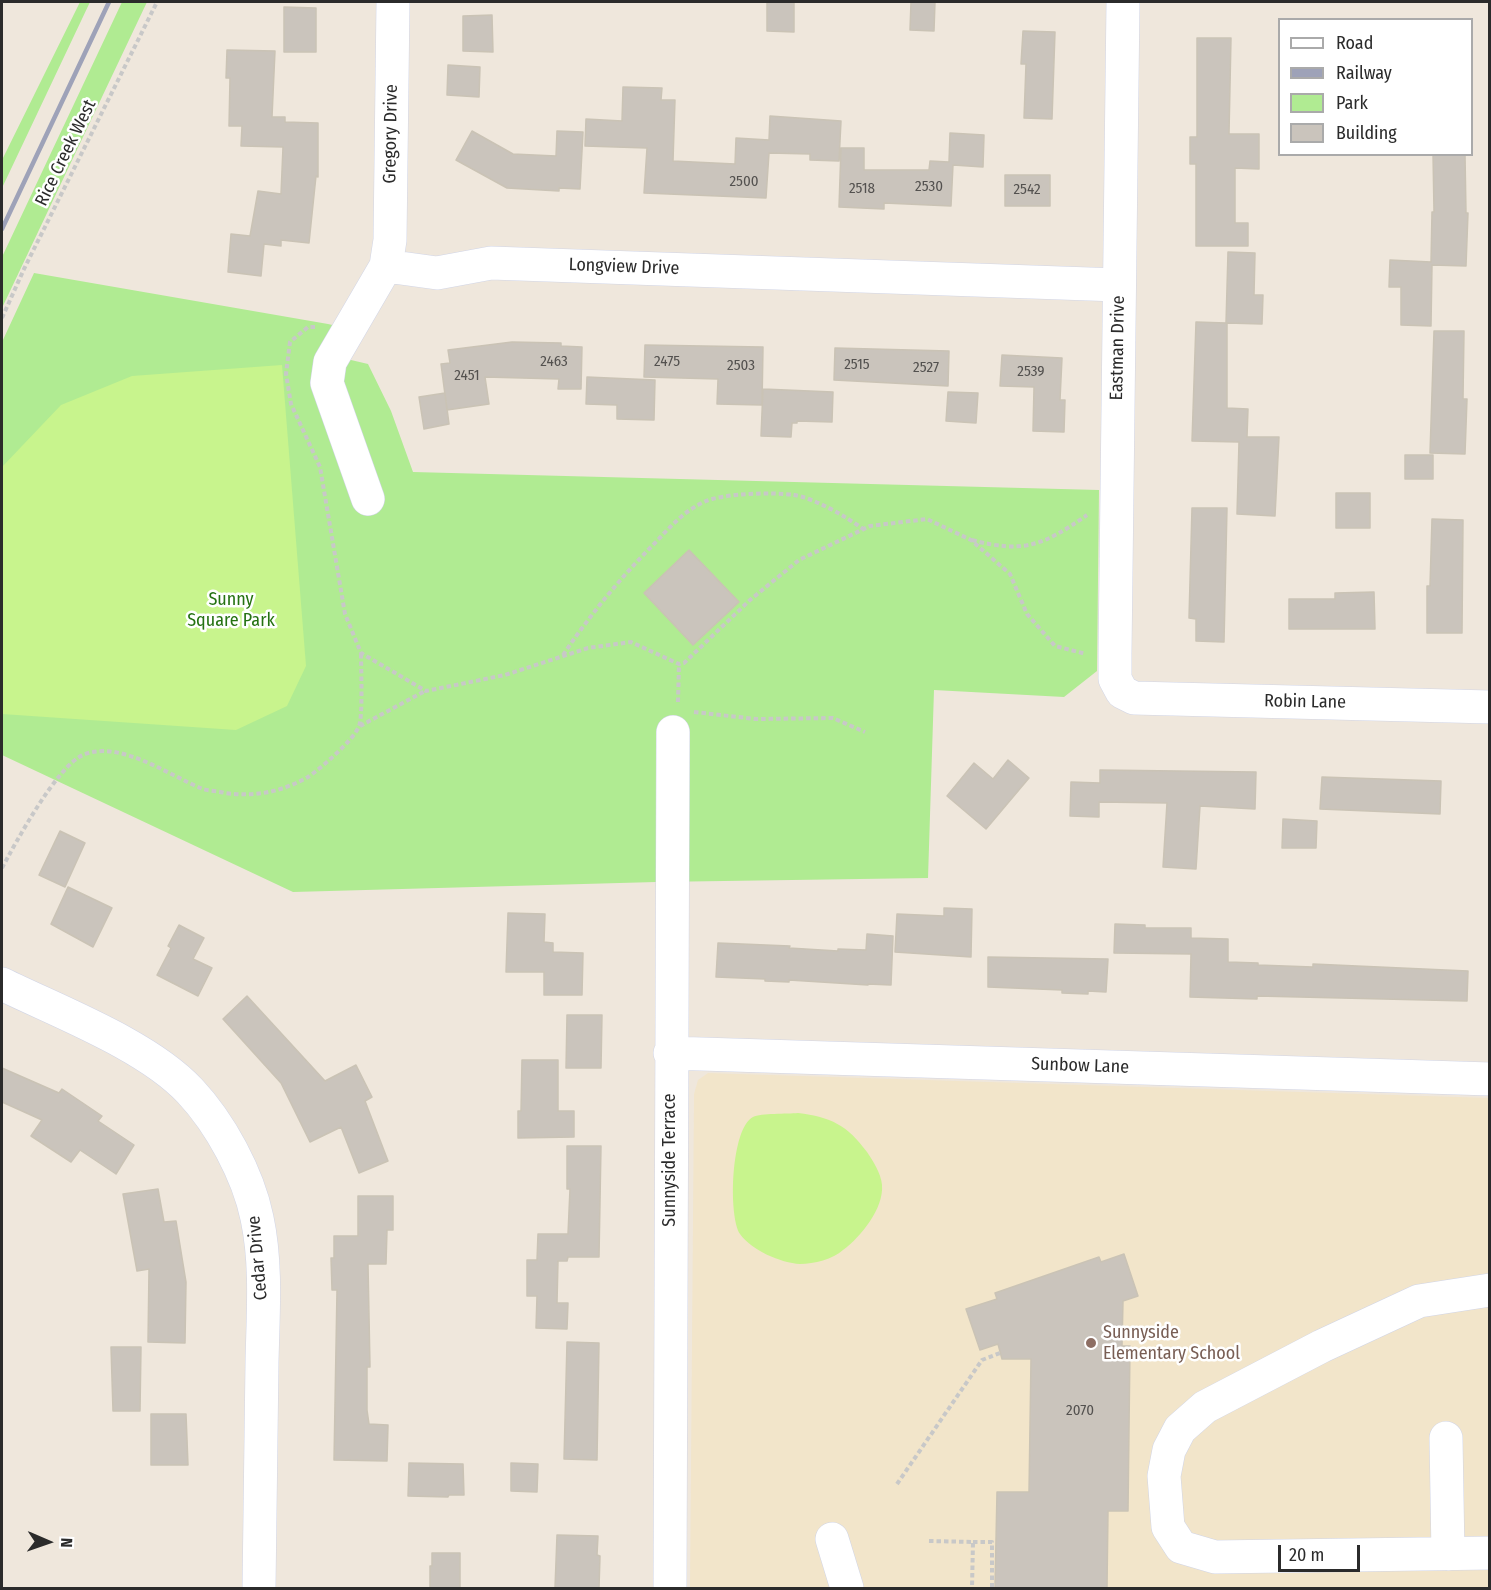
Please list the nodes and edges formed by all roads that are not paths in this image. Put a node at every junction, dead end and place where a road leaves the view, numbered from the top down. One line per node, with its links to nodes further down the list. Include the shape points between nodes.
1 (393, 2): 3 (street, Gregory Drive, via 390,240)
2 (1123, 2): 4 (street, Eastman Drive)
3 (386, 266): 4 (street, Longview Drive, via 437,273 491,263); 5 (street, via 330,362 327,383)
4 (1118, 285): 6 (street, Eastman Drive, via 1115,679)
5 (368, 499)
6 (1122, 692): 7 (street, Robin Lane, via 1134,698)
7 (1490, 707)
8 (675, 722): 10 (street, Sunnyside Terrace)
9 (2, 984): 17 (street, Cedar Drive, via 154,1061 190,1090 221,1132 242,1172 257,1217 263,1271)
10 (670, 1053): 11 (street, Sunbow Lane); 18 (street, Sunnyside Terrace)
11 (1490, 1079)
12 (1490, 1290): 15 (street, via 1419,1301 1206,1407 1180,1429 1169,1450 1164,1476 1168,1527 1180,1547 1215,1557)
13 (1446, 1438): 15 (street)
14 (832, 1539): 19 (street)
15 (1448, 1554): 16 (street)
16 (1490, 1554)
17 (260, 1588)
18 (670, 1588)
19 (847, 1588)

